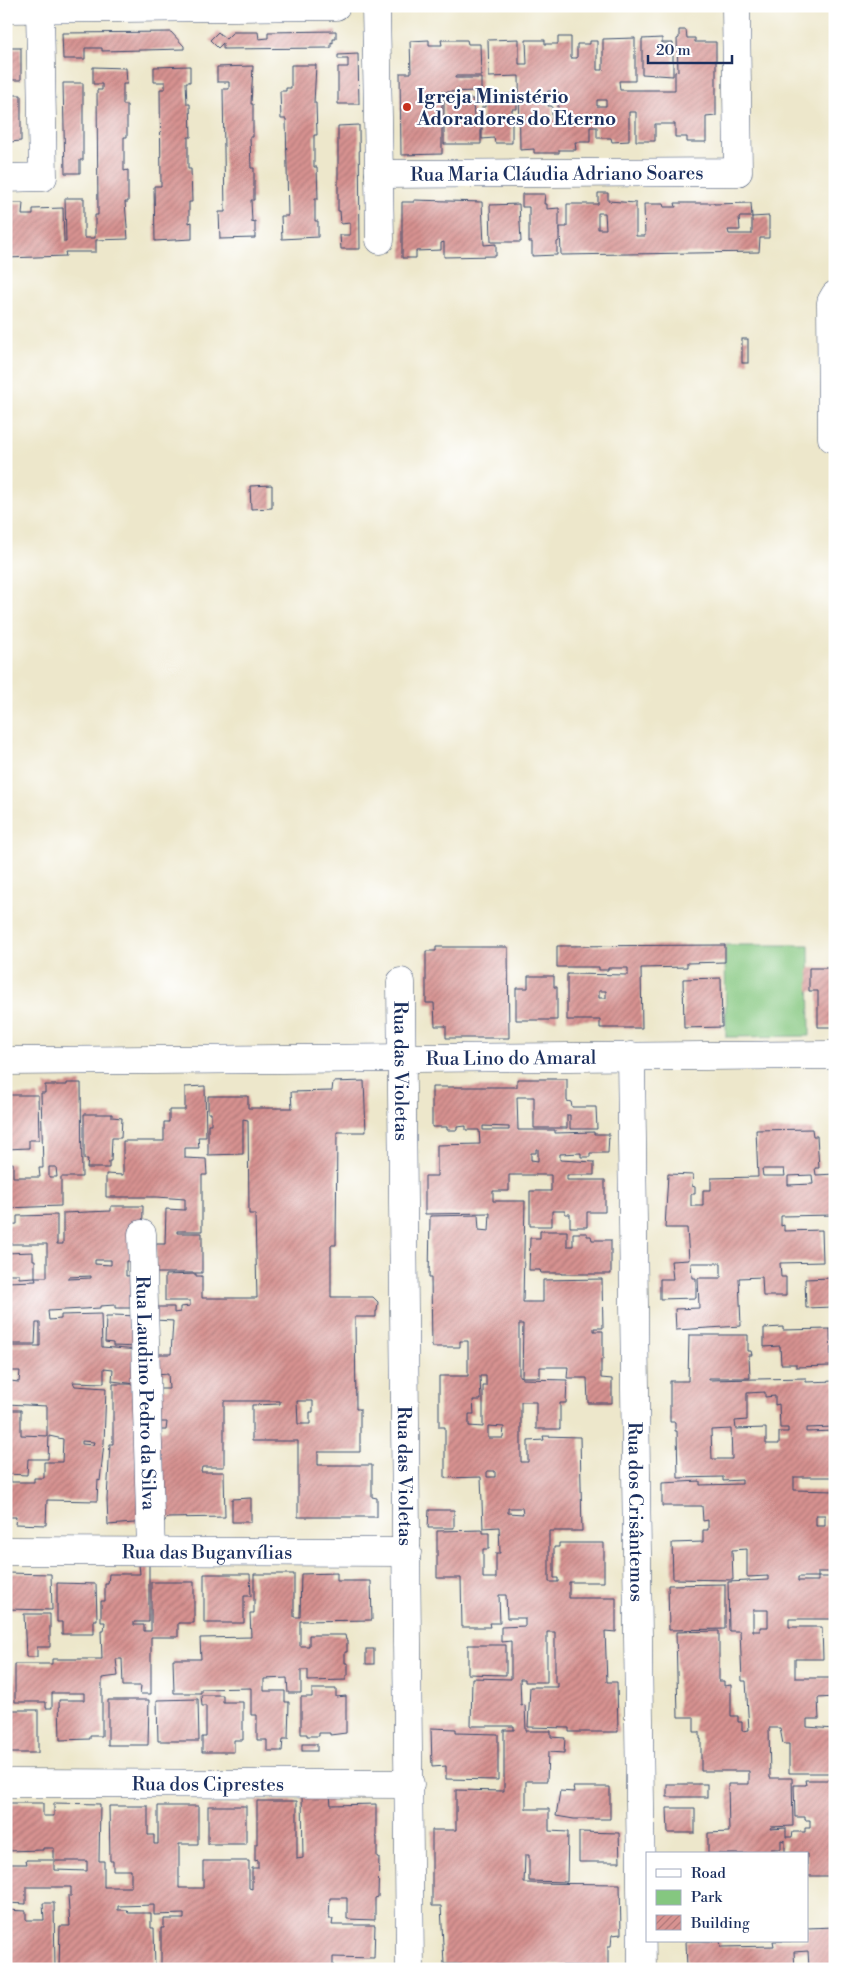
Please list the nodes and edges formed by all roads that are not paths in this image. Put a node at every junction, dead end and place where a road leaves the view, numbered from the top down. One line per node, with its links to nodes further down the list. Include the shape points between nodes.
1 (336, 6): 4 (street)
2 (376, 6): 6 (street)
3 (736, 6): 6 (street, Rua Maria Cláudia Adriano Soares, via 738,172)
4 (40, 8): 5 (street); 7 (street, via 44,178)
5 (6, 9)
6 (379, 174): 8 (street)
7 (6, 178)
8 (380, 240)
9 (835, 295): 10 (street, via 830,302)
10 (832, 438)
11 (401, 982): 14 (street, Rua das Violetas)
12 (835, 1055): 13 (street, Rua Lino do Amaral)
13 (631, 1056): 14 (street, Rua Lino do Amaral); 23 (street, Rua dos Crisântemos)
14 (402, 1058): 15 (street, Rua Lino do Amaral); 19 (street, Rua das Violetas)
15 (6, 1061)
16 (142, 1234): 18 (street, Rua Laudino Pedro da Silva)
17 (6, 1551): 18 (street, Rua das Buganvílias)
18 (151, 1551): 19 (street, Rua das Buganvílias)
19 (407, 1552): 21 (street, Rua das Violetas)
20 (6, 1783): 21 (street, Rua dos Ciprestes)
21 (410, 1784): 22 (street, Rua das Violetas)
22 (410, 1969)
23 (642, 1969)

